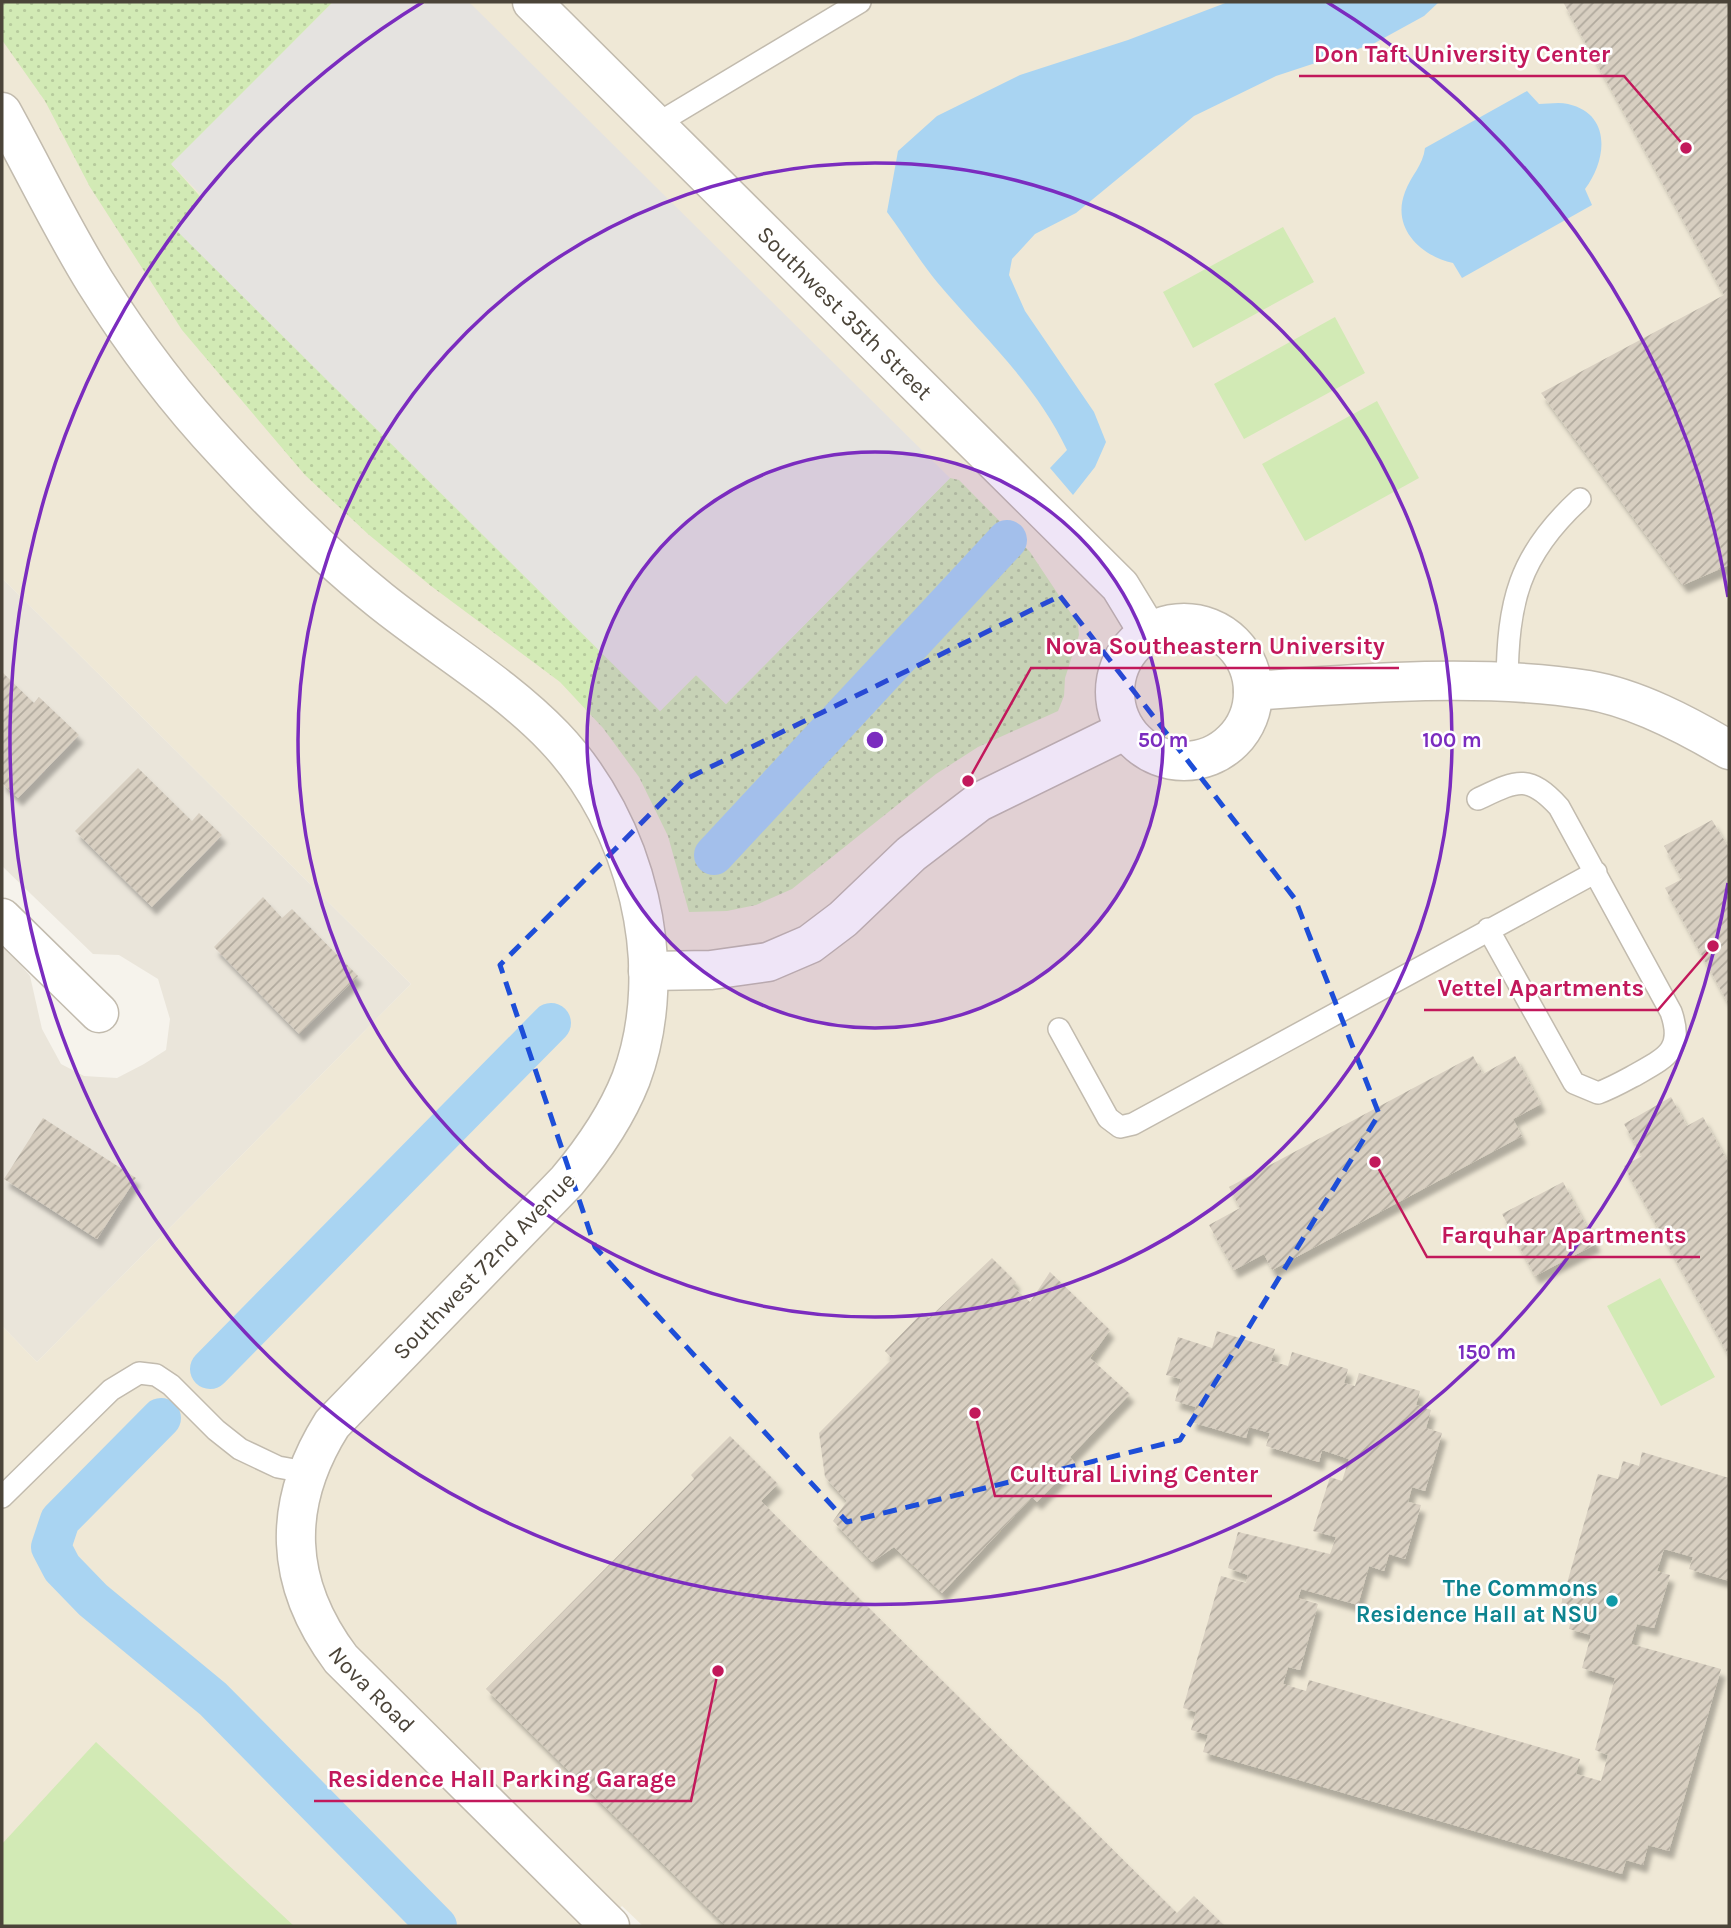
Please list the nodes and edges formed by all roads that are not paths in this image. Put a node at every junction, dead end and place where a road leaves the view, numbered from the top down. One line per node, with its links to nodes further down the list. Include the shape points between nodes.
1 (532, 2): 4 (street, Southwest 35th Street)
2 (860, 2): 4 (lane)
3 (2, 112): 15 (street, Southwest 72nd Avenue, via 95,282 178,397 222,449 377,598 513,700 555,738 596,790 623,843 640,905)
4 (655, 125): 6 (street, Southwest 35th Street, via 1120,586)
5 (1580, 499): 7 (lane, via 1539,544 1525,571 1508,628)
6 (1148, 632): 8 (street, via 1171,624 1194,624 1217,632 1236,646 1248,667); 9 (street, via 1131,646 1114,687)
7 (1507, 683): 8 (street, via 1329,685); 10 (street, via 1589,690 1632,703)
8 (1253, 691): 9 (street, via 1250,713 1240,732 1205,758 1161,757 1141,746)
9 (1126, 730): 15 (street, via 979,802 911,854 810,944 768,962 711,970)
10 (1729, 750)
11 (1478, 799): 12 (lane, via 1508,785 1532,784 1559,807)
12 (1596, 872): 14 (lane); 14 (lane, via 1677,1028 1667,1057 1610,1088 1587,1091 1569,1076)
13 (2, 918): 16 (street)
14 (1488, 929): 17 (lane, via 1133,1124 1119,1127 1108,1118)
15 (648, 971): 18 (street, Southwest 72nd Avenue, via 644,1029 634,1068 594,1147 332,1424)
16 (99, 1013)
17 (1059, 1029)
18 (306, 1472): 19 (lane, via 278,1467 240,1449 171,1385 139,1373 111,1390); 20 (street, Southwest 72nd Avenue)
19 (2, 1497)
20 (295, 1545): 21 (street, Nova Road, via 299,1576 312,1611 341,1659)
21 (610, 1926)

